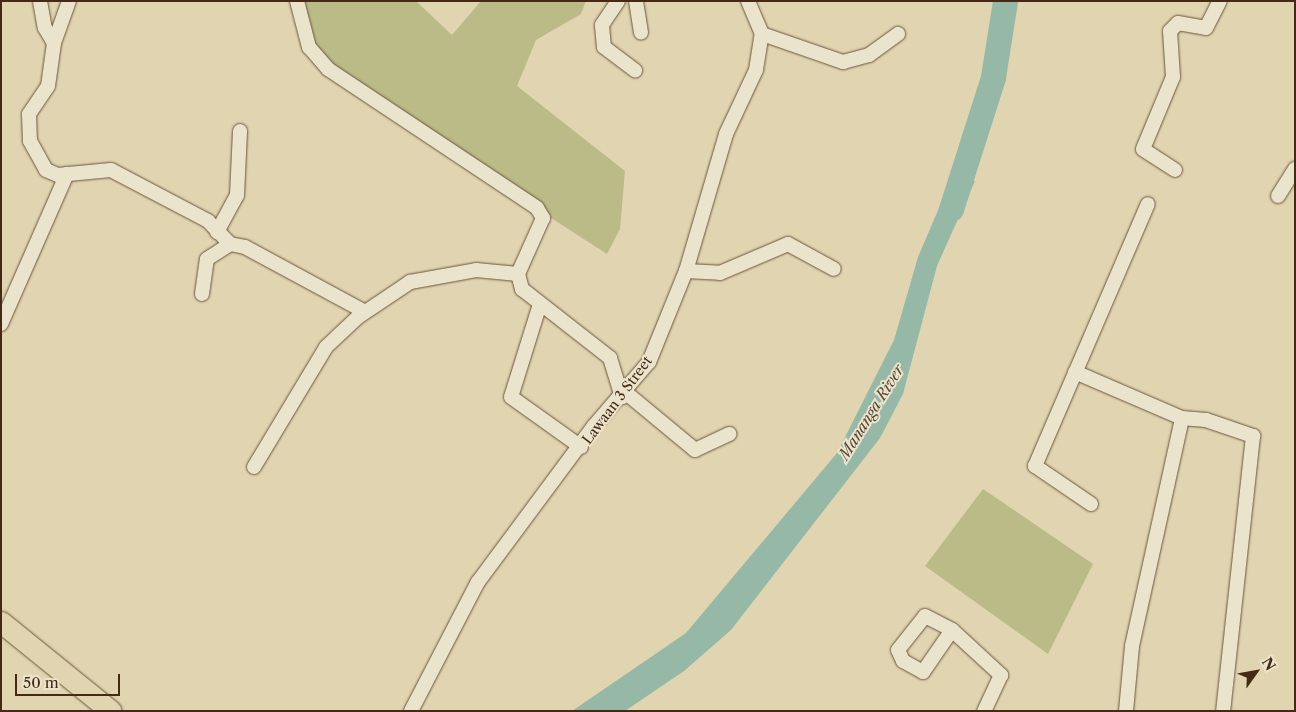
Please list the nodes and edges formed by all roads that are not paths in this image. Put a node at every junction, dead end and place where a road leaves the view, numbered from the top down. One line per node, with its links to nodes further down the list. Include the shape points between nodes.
1 (40, 1): 11 (street, via 45,28)
2 (69, 1): 11 (street)
3 (296, 1): 23 (street, via 309,47 328,69 537,208 543,218)
4 (618, 1): 12 (street, via 602,24 604,47)
5 (636, 1): 8 (street)
6 (1220, 1): 15 (street, via 1206,28 1178,24 1170,31 1172,77 1143,149)
7 (746, 2): 9 (street)
8 (640, 33)
9 (762, 34): 10 (street, via 843,62 869,55); 22 (street, Lawaan 3 Street, via 756,70 726,134)
10 (898, 34)
11 (54, 43): 16 (street, via 48,86 29,114 28,126 38,161 46,170)
12 (635, 70)
13 (240, 131): 19 (street, via 237,195)
14 (1295, 169): 17 (street)
15 (1175, 170)
16 (67, 174): 19 (street, via 111,170 208,221); 27 (street)
17 (1278, 196)
18 (1148, 204): 28 (street)
19 (217, 232): 20 (street)
20 (230, 244): 24 (street, via 207,260); 26 (street, via 245,247)
21 (834, 269): 22 (street, via 788,244 720,273)
22 (686, 271): 29 (street, Lawaan 3 Street, via 649,362)
23 (518, 274): 25 (street, via 522,289); 26 (street, via 476,270 410,282)
24 (202, 294)
25 (540, 304): 29 (street, via 610,358); 32 (street, via 530,326 511,397)
26 (365, 312): 33 (street, via 326,347)
27 (1, 324)
28 (1075, 372): 30 (street); 34 (street, via 1035,466)
29 (623, 395): 31 (street, via 695,450); 32 (street, Lawaan 3 Street)
30 (1182, 418): 40 (street, via 1132,646); 41 (street, via 1206,420 1253,436)
31 (729, 434)
32 (581, 447): 38 (street, Lawaan 3 Street, via 478,582)
33 (254, 467)
34 (1091, 504)
35 (1, 622): 37 (main road)
36 (952, 630): 39 (street, via 1001,675)
37 (111, 711)
38 (411, 711)
39 (984, 711)
40 (1126, 711)
41 (1223, 711)

